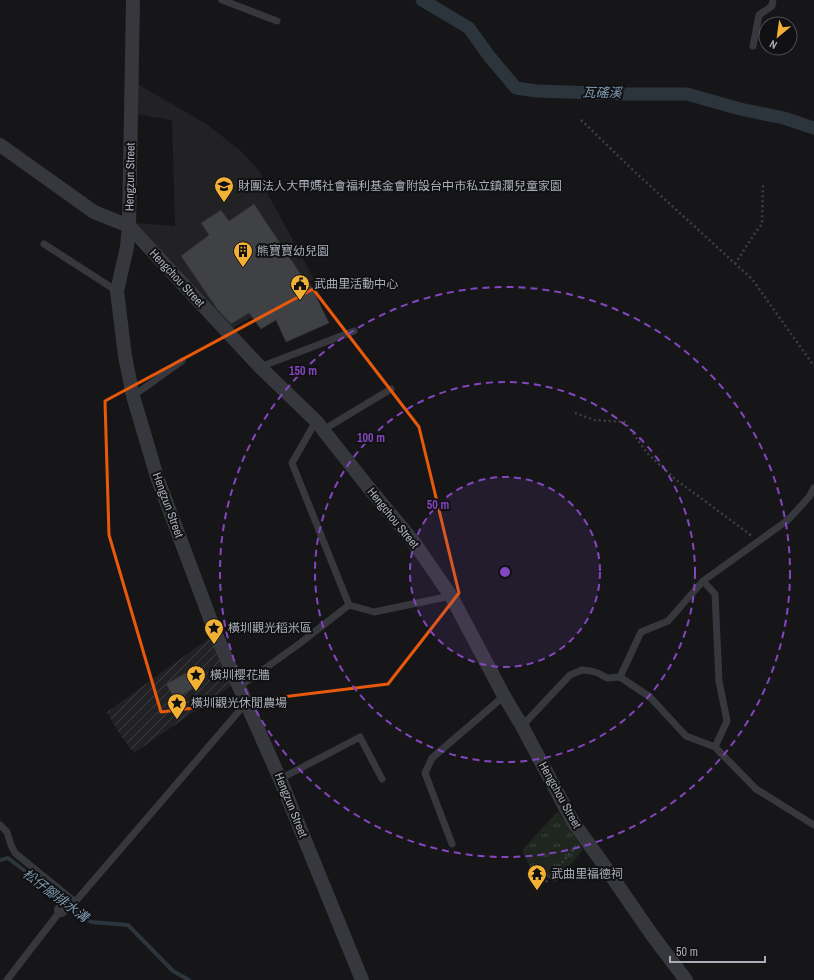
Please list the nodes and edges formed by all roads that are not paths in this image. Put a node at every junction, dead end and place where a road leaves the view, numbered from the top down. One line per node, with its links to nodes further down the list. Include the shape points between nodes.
1 (133, 0): 7 (street, Hengzun Street)
2 (222, 0): 4 (lane)
3 (773, 0): 5 (lane, via 772,6 759,15)
4 (278, 21)
5 (753, 46)
6 (0, 145): 7 (street, Hengchou Street, via 94,212)
7 (129, 226): 9 (street, Hengzun Street); 12 (street, Hengchou Street)
8 (44, 244): 9 (lane)
9 (117, 290): 14 (street, Hengzun Street)
10 (354, 332): 12 (lane)
11 (182, 361): 14 (lane)
12 (260, 367): 15 (street, Hengchou Street)
13 (391, 389): 15 (lane)
14 (133, 396): 21 (street, Hengzun Street, via 157,477 216,637)
15 (320, 425): 18 (street, Hengchou Street, via 413,541); 19 (lane, via 292,463)
16 (814, 488): 17 (lane, via 810,497 788,520)
17 (703, 581): 20 (lane, via 668,621 641,632); 25 (lane, via 715,594 719,681 727,721)
18 (451, 596): 19 (lane, via 374,612); 22 (street, Hengchou Street)
19 (349, 605): 21 (lane)
20 (620, 677): 24 (lane, via 607,678 598,673 582,670 570,675); 25 (lane, via 650,697 686,736)
21 (239, 687): 23 (street, Hengzun Street)
22 (504, 696): 24 (street, Hengchou Street); 30 (lane, via 432,758 425,773)
23 (246, 703): 26 (street, Hengzun Street); 31 (lane)
24 (522, 726): 34 (street, Hengchou Street, via 573,822)
25 (715, 747): 29 (lane, via 756,789)
26 (280, 779): 27 (lane, via 360,737); 33 (street, Hengzun Street)
27 (382, 780)
28 (0, 825): 31 (lane, via 7,832 15,853)
29 (814, 825)
30 (452, 844)
31 (67, 904): 32 (lane)
32 (7, 980)
33 (362, 980)
34 (686, 980)

